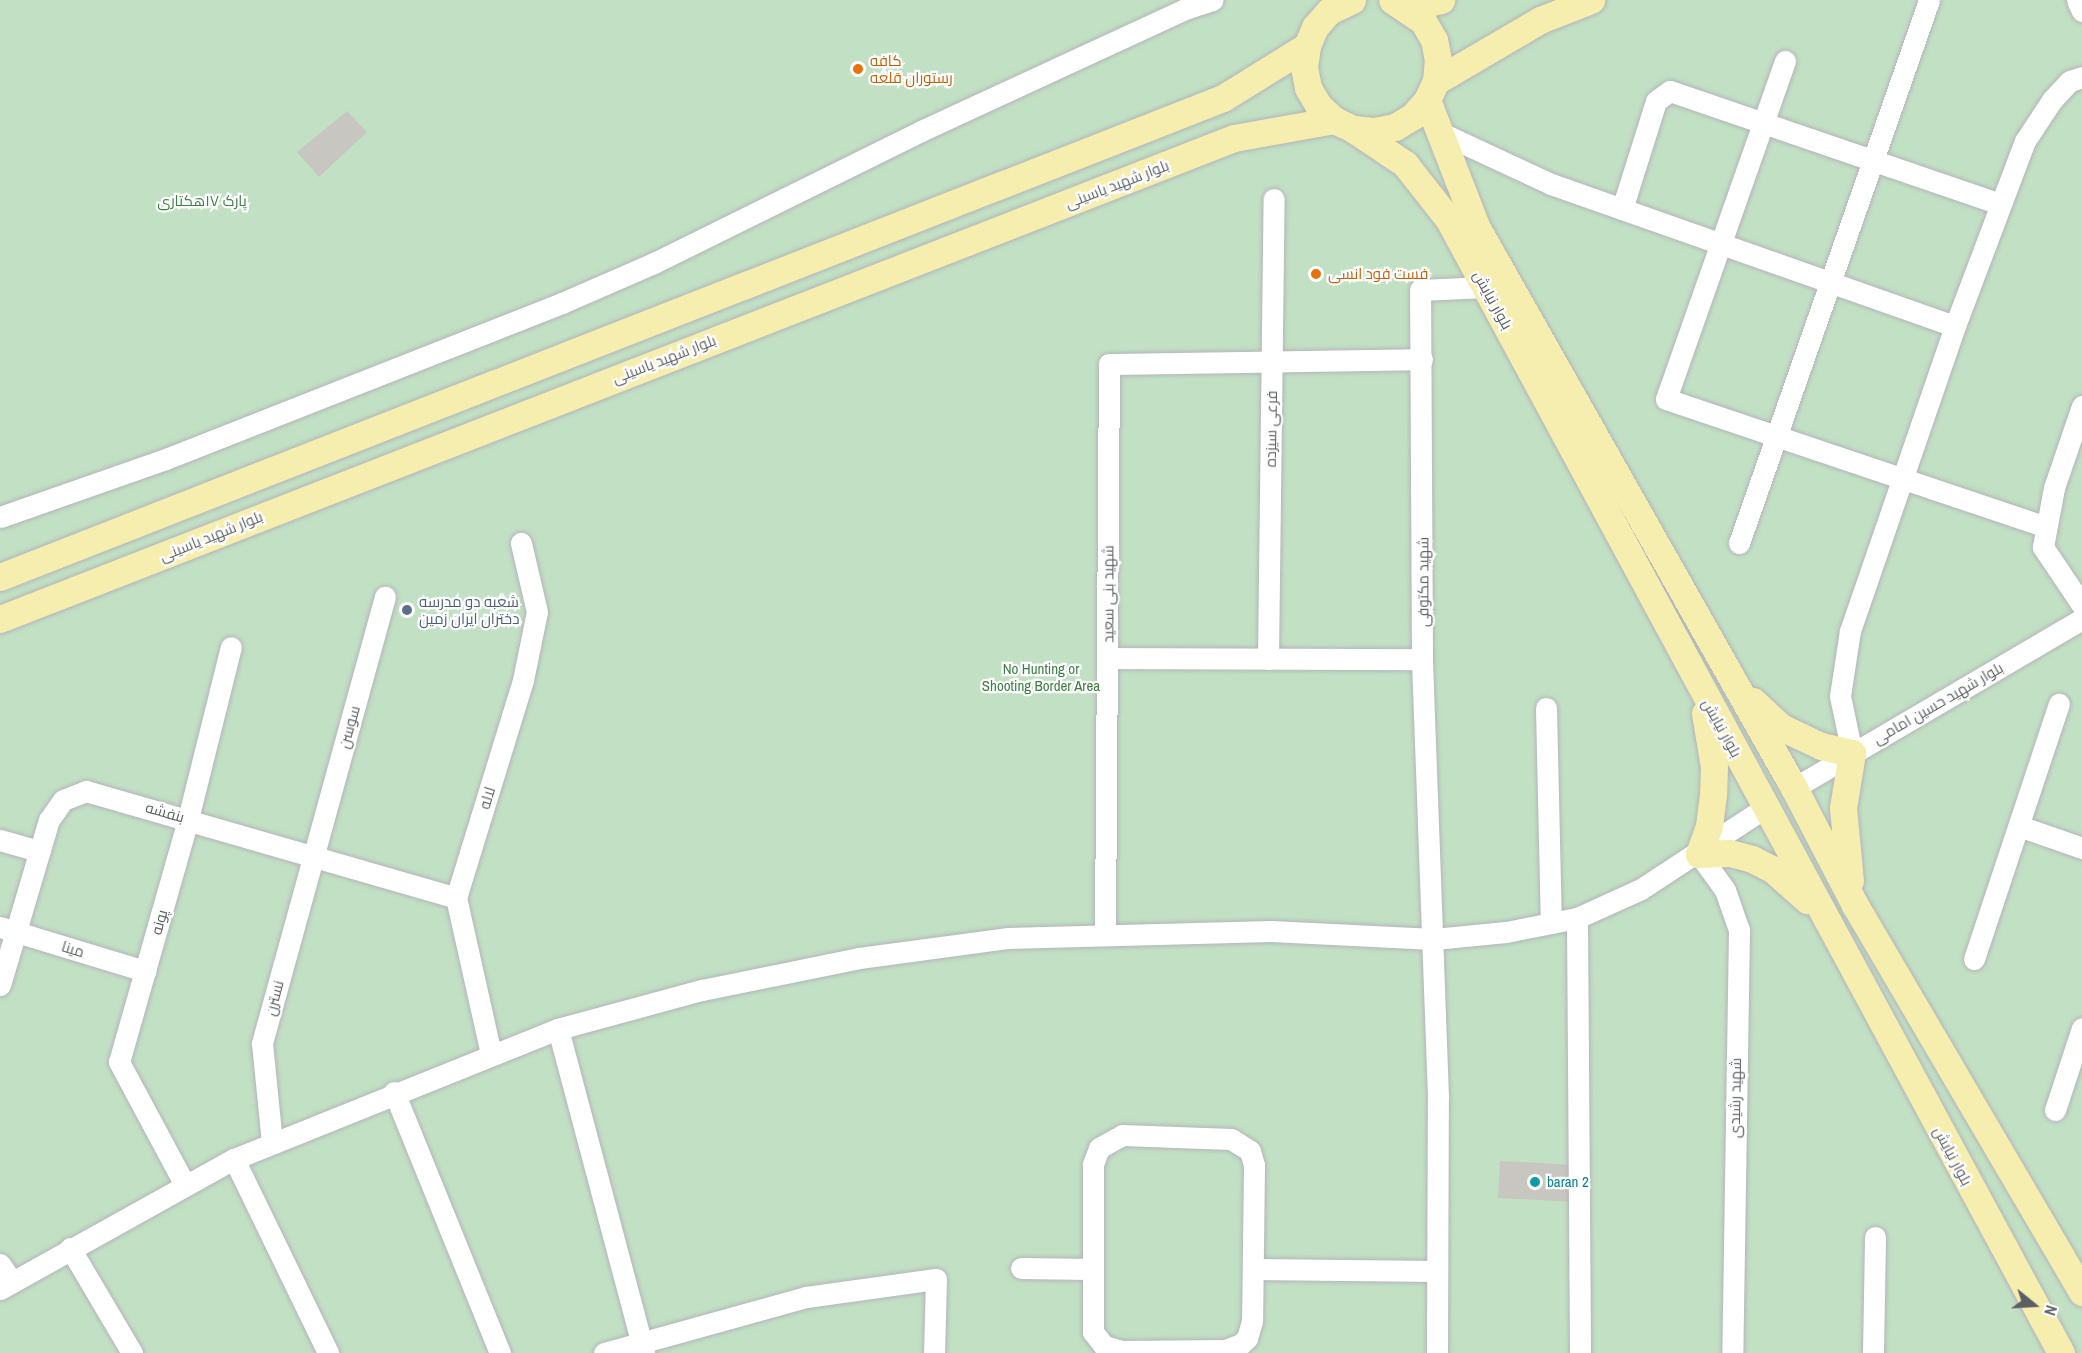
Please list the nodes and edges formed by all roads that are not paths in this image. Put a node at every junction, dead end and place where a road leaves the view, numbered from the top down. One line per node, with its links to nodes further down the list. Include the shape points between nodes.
1 (1213, 0): 31 (street, via 1185,9 942,121 660,260 562,303 166,459)
2 (1348, 0): 9 (main road, via 1329,11)
3 (1441, 0): 7 (main road)
4 (1591, 0): 12 (main road, via 1540,20)
5 (1929, 0): 16 (street)
6 (2078, 0): 8 (street)
7 (1400, 4): 12 (main road, via 1423,21 1434,40 1438,60)
8 (2082, 11)
9 (1306, 46): 14 (main road, بلوار نیایش, via 1308,88 1319,106); 35 (main road, via 1223,98)
10 (1785, 61): 13 (street)
11 (2082, 76): 18 (street, via 2070,81 2052,100 2025,141)
12 (1431, 91): 14 (main road, بلوار شهید یاسینی, via 1413,116 1395,127 1374,131); 15 (main road, بلوار نیایش)
13 (1763, 123): 16 (street); 19 (street, via 1670,91 1660,94); 20 (street)
14 (1344, 124): 22 (main road, بلوار نیایش, via 1405,164 1449,220); 38 (main road, بلوار شهید یاسینی, via 1234,138)
15 (1439, 132): 19 (street, via 1551,184); 26 (main road, بلوار نیایش, via 1477,228)
16 (1873, 160): 18 (street); 21 (street)
17 (1274, 199): 25 (street, فرعی سیزده)
18 (2000, 204): 23 (street)
19 (1622, 209): 20 (street)
20 (1721, 244): 21 (street); 29 (street, via 1666,399)
21 (1830, 282): 23 (street); 29 (street)
22 (1486, 287): 24 (street, شهید مکتوفی, via 1420,290); 26 (main road, بلوار نیایش)
23 (1955, 326): 30 (street)
24 (1422, 359): 25 (street); 43 (street, شهید مکتوفی)
25 (1271, 362): 41 (street, شهید بنی سعید, via 1109,364); 42 (street, فرعی سیزده)
26 (1555, 390): 28 (main road, بلوار نیایش)
27 (2082, 406): 32 (street, via 2054,488)
28 (1579, 433): 44 (main road, بلوار نیایش); 45 (main road, بلوار نیایش)
29 (1776, 435): 30 (street); 34 (street)
30 (1903, 477): 32 (street); 48 (street, via 1850,631 1840,696)
31 (0, 517)
32 (2046, 526): 37 (street, via 2043,547)
33 (521, 543): 58 (street, لاله, via 537,612 523,680)
34 (1738, 543)
35 (0, 577)
36 (385, 597): 57 (street, سوسن)
37 (2082, 604)
38 (0, 619)
39 (2082, 619): 48 (street, بلوار شهید حسین امامی)
40 (231, 647): 51 (street, پونه)
41 (1107, 658): 42 (street); 64 (street, شهید بنی سعید)
42 (1268, 659): 43 (street)
43 (1422, 659): 65 (street, شهید مکتوفی)
44 (1727, 674): 48 (main road, via 1781,727 1821,746); 49 (main road, بلوار نیایش)
45 (1701, 691): 50 (main road, بلوار نیایش); 56 (main road, via 1714,767 1709,826)
46 (2059, 704): 52 (street)
47 (1546, 708): 62 (street)
48 (1852, 753): 49 (street, بلوار شهید حسین امامی); 59 (main road, via 1843,808)
49 (1794, 788): 59 (main road, بلوار نیایش)
50 (1766, 807): 56 (street); 61 (main road, بلوار نیایش)
51 (188, 819): 55 (street, بنفشه, via 98,792 74,794 55,809); 57 (street, بنفشه); 67 (street, پونه)
52 (2019, 826): 54 (street); 66 (street)
53 (0, 840): 55 (street)
54 (2082, 848)
55 (39, 851): 63 (street, بنفشه)
56 (1699, 854): 60 (street, via 1641,889); 61 (main road, via 1730,853 1772,869); 94 (street, شهید رشیدی, via 1725,890 1739,930)
57 (313, 856): 58 (street, بنفشه); 74 (street, نسترن, via 262,1043)
58 (456, 898): 71 (street, لاله)
59 (1855, 905): 85 (main road, بلوار نیایش)
60 (1577, 918): 62 (street); 93 (street)
61 (1827, 922): 96 (main road, بلوار نیایش)
62 (1551, 923): 65 (street)
63 (8, 930): 67 (street, مینا); 68 (street, بنفشه)
64 (1105, 932): 65 (street, via 1271,931); 70 (street, via 1007,938 859,958 702,990)
65 (1434, 939): 83 (street, شهید مکتوفی)
66 (1974, 959)
67 (145, 971): 76 (street, پونه, via 119,1062)
68 (0, 985)
69 (2082, 1028): 73 (street)
70 (558, 1029): 71 (street); 86 (street)
71 (491, 1054): 72 (street)
72 (394, 1092): 74 (street); 89 (street)
73 (2055, 1110)
74 (272, 1143): 75 (street)
75 (234, 1159): 76 (street); 88 (street)
76 (185, 1185): 78 (street)
77 (1875, 1237): 95 (street)
78 (70, 1248): 84 (street); 87 (street)
79 (0, 1264): 84 (street)
80 (1021, 1268): 81 (street)
81 (1091, 1269): 82 (street, via 1093,1332 1104,1346 1122,1351 1225,1350 1241,1344 1251,1330); 82 (street, via 1095,1155 1106,1142 1122,1136 1231,1139 1245,1145 1254,1165)
82 (1252, 1269): 83 (street)
83 (1437, 1271): 92 (street, شهید مکتوفی)
84 (6, 1286)
85 (2082, 1292)
86 (642, 1347): 90 (street); 91 (street, via 806,1297 936,1279)
87 (132, 1353)
88 (328, 1353)
89 (500, 1353)
90 (604, 1353)
91 (934, 1353)
92 (1437, 1353)
93 (1580, 1353)
94 (1732, 1353)
95 (1873, 1353)
96 (2061, 1353)

